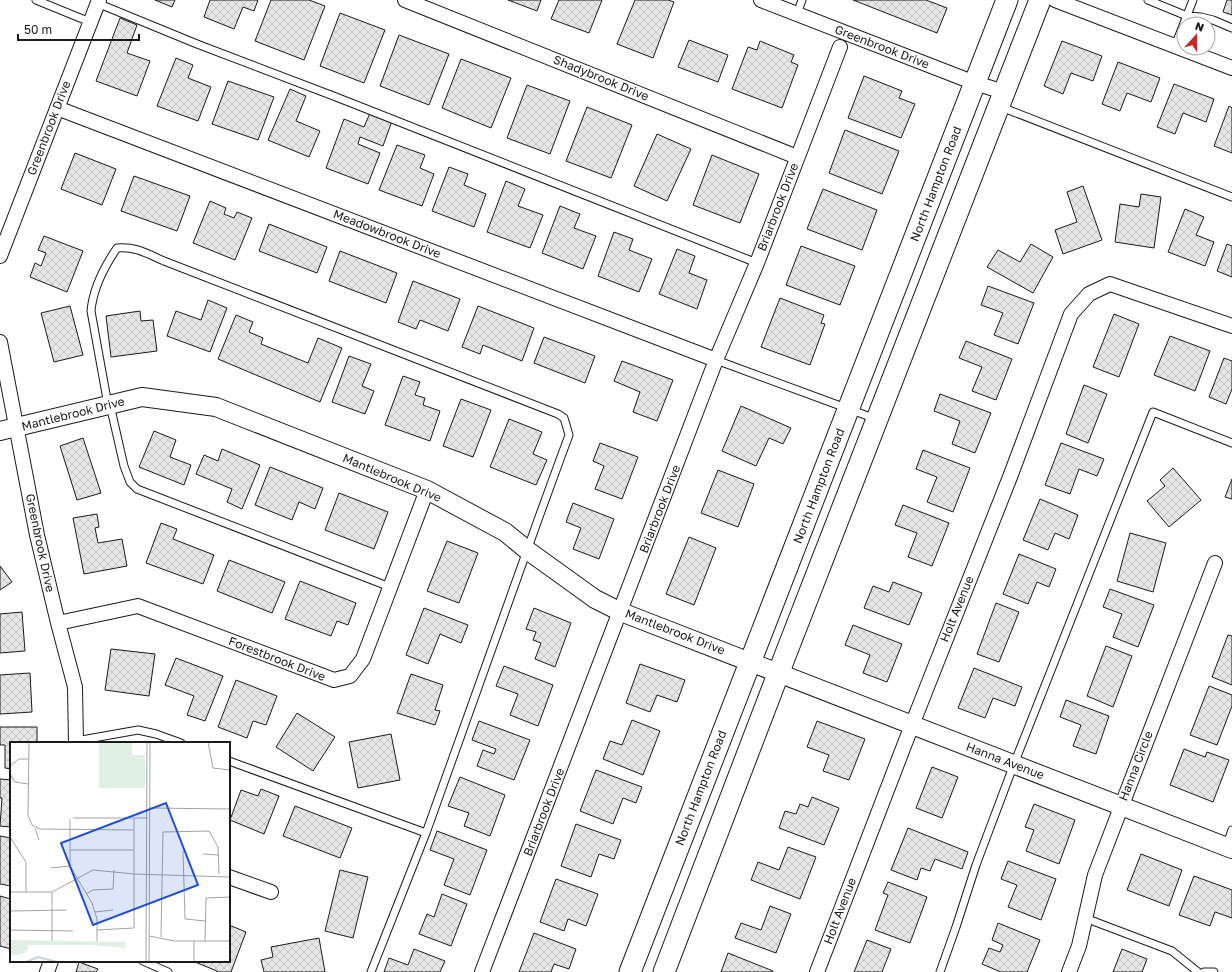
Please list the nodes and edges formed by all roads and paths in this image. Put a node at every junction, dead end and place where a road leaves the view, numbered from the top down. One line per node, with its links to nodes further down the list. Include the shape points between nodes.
1 (36, 0): 14 (lane)
2 (405, 0): 22 (street, Shadybrook Drive)
3 (761, 0): 11 (street, Greenbrook Drive)
4 (802, 0): 11 (lane)
5 (1007, 0): 19 (main road, North Hampton Road)
6 (1040, 0): 20 (main road)
7 (1055, 0): 16 (street)
8 (1148, 0): 12 (lane)
9 (1193, 0): 12 (lane)
10 (98, 2): 14 (street, Greenbrook Drive); 25 (lane, via 196,44 336,96)
11 (797, 14): 19 (street, Greenbrook Drive)
12 (1187, 16)
13 (1216, 21): 15 (lane)
14 (90, 22): 21 (street, Greenbrook Drive)
15 (1232, 28)
16 (1175, 46): 18 (street)
17 (840, 47): 22 (street, Briarbrook Drive)
18 (1232, 68)
19 (975, 83): 20 (street, Greenbrook Drive); 30 (main road, North Hampton Road)
20 (1001, 99): 23 (lane); 31 (main road)
21 (57, 108): 24 (street, Greenbrook Drive); 28 (street, Meadowbrook Drive)
22 (797, 157): 25 (street, Briarbrook Drive)
23 (1232, 197)
24 (0, 256)
25 (757, 263): 28 (street, Briarbrook Drive)
26 (1232, 326): 43 (street, Holt Avenue, via 1110,284 1089,294 1071,314)
27 (0, 342): 32 (street, Greenbrook Drive)
28 (716, 360): 30 (lane); 39 (street, Briarbrook Drive)
29 (109, 405): 32 (street, Mantlebrook Drive); 35 (street, Mantlebrook Drive, via 142,397 216,407); 36 (lane, via 91,311 92,297 107,262 117,248 127,247 442,368 564,418 569,435); 38 (lane, via 124,466 130,482 137,489)
30 (848, 409): 31 (lane); 41 (main road, North Hampton Road)
31 (877, 419): 42 (main road)
32 (17, 428): 33 (street, Mantlebrook Drive); 40 (street, Greenbrook Drive, via 37,535)
33 (0, 431)
34 (1232, 443): 47 (lane, via 1153,412)
35 (427, 490): 36 (street, Mantlebrook Drive, via 505,532); 38 (street, Forestbrook Drive)
36 (527, 550): 39 (street, Mantlebrook Drive, via 595,599); 49 (lane)
37 (1215, 563): 48 (street, Hanna Circle)
38 (390, 587): 40 (street, Forestbrook Drive, via 363,659 350,676 334,680 138,606)
39 (621, 612): 41 (street, Mantlebrook Drive); 59 (street, Briarbrook Drive)
40 (58, 623): 44 (street, Greenbrook Drive, via 75,687)
41 (750, 662): 42 (street, Mantlebrook Drive); 60 (main road, North Hampton Road)
42 (778, 673): 43 (street, Hanna Avenue); 61 (main road)
43 (912, 725): 47 (street, Hanna Avenue); 62 (street, Holt Avenue)
44 (76, 742): 45 (lane, via 138,730)
45 (178, 742)
46 (230, 761): 49 (lane)
47 (1014, 764): 48 (street, Hanna Avenue); 63 (lane)
48 (1121, 806): 50 (street, Hanna Avenue); 53 (street, Hanna Circle, via 1095,875)
49 (426, 833): 58 (lane)
50 (1230, 842)
51 (230, 877): 52 (street)
52 (271, 892)
53 (1085, 918): 64 (street, Hanna Circle); 65 (lane, via 1172,951)
54 (51, 962): 56 (street)
55 (145, 962): 57 (lane)
56 (47, 972)
57 (168, 972)
58 (371, 972)
59 (482, 972)
60 (630, 972)
61 (664, 972)
62 (817, 972)
63 (940, 972)
64 (1070, 972)
65 (1198, 972)
66 (1204, 972): 67 (lane)
67 (1214, 972)

